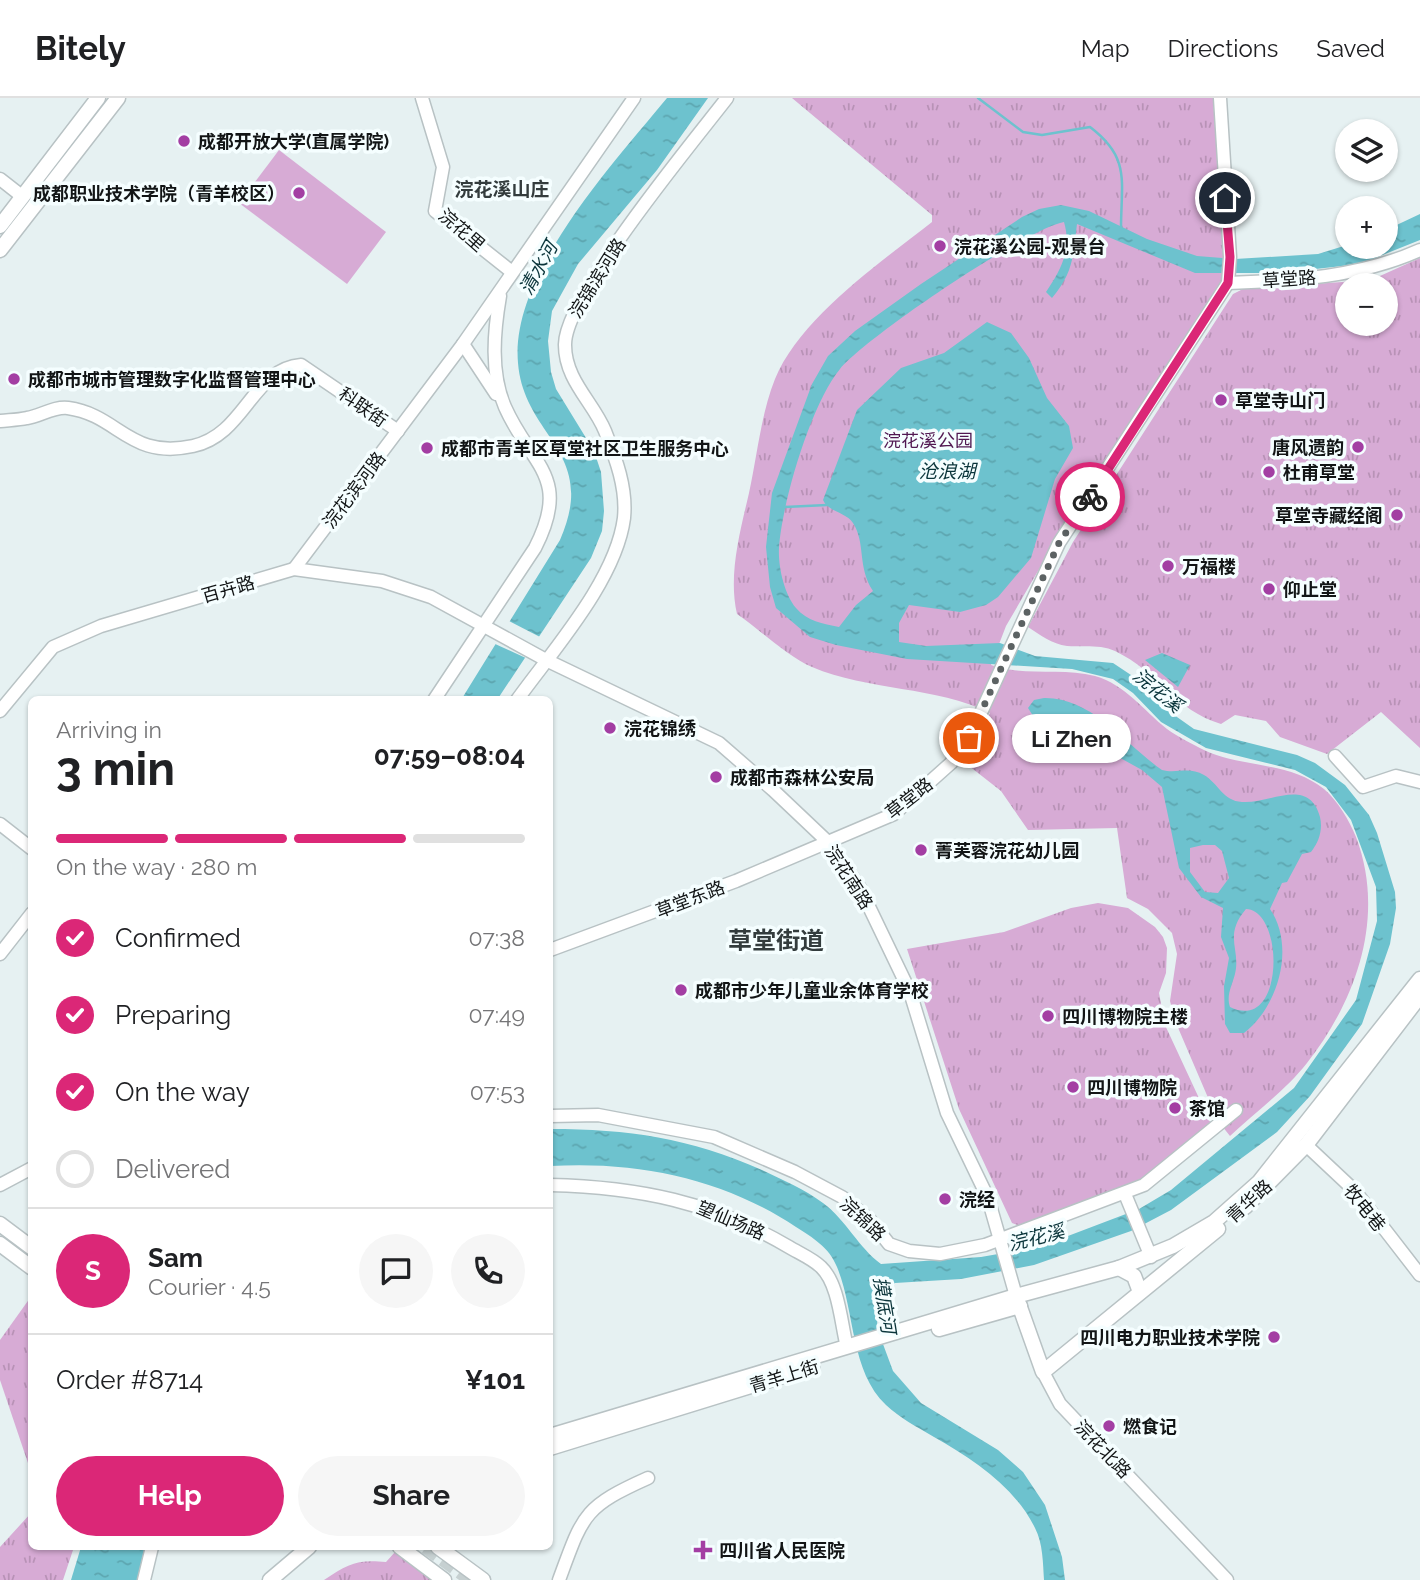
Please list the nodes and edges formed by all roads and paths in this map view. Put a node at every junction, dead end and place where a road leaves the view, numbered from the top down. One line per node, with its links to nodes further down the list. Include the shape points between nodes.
1 (98, 98): 8 (main road)
2 (118, 98): 10 (main road)
3 (422, 98): 12 (street, 浣花里, via 443,167 435,211)
4 (634, 98): 12 (street, 浣花滨河路)
5 (727, 98): 21 (street, 浣锦滨河路, via 632,222 570,318 565,345 570,371 603,426 617,462 624,518 615,556)
6 (1220, 98): 13 (street)
7 (0, 179): 8 (street)
8 (23, 197): 9 (main road)
9 (0, 226)
10 (0, 250)
11 (1420, 250): 13 (street, 草堂路, via 1313,279)
12 (512, 272): 14 (street, 浣花滨河路)
13 (1230, 279): 28 (street, 草堂路, via 1059,543 969,738 951,763 894,814)
14 (501, 290): 15 (street, 浣花滨河路); 16 (street, 浣花滨河路, via 495,350)
15 (463, 344): 16 (street, 浣花滨河路); 18 (street, 浣花滨河路)
16 (505, 407): 20 (street, 浣花滨河路, via 542,468 551,507 535,548)
17 (0, 421): 18 (street, 科联街, via 65,407 94,415 130,440 161,449 191,446 208,442 230,427 272,375 301,365)
18 (398, 432): 19 (street, 浣花滨河路)
19 (294, 569): 20 (street, 百卉路, via 382,581 431,597); 24 (street, 百卉路, via 101,626 53,647)
20 (482, 626): 21 (street, 浣花南路); 22 (street, 浣花滨河路)
21 (541, 657): 23 (street, 浣锦滨河路); 28 (street, 浣花南路, via 719,743)
22 (437, 696)
23 (519, 696)
24 (0, 710)
25 (1335, 756): 26 (street, via 1363,787 1396,776)
26 (1420, 782)
27 (0, 824): 29 (street)
28 (829, 843): 31 (street, 草堂东路, via 628,924); 43 (street, 浣花南路, via 860,888 910,992 947,1113 988,1198)
29 (28, 846)
30 (28, 918): 32 (street)
31 (553, 949)
32 (0, 954)
33 (1420, 979): 46 (main road, 青华路, via 1259,1182 1214,1222)
34 (1420, 996): 37 (main road, 青华路)
35 (1236, 1110): 41 (street, 浣锦路, via 1144,1185)
36 (553, 1116): 43 (street, 浣锦路, via 598,1115 714,1137 842,1197 870,1220 889,1244 909,1251 940,1254 985,1245)
37 (1306, 1144): 49 (street, 牧电巷, via 1355,1191); 50 (main road, 青华路, via 1266,1188)
38 (28, 1170): 39 (street)
39 (0, 1185)
40 (553, 1185): 52 (street, 望仙场路, via 605,1186 703,1206 773,1238 821,1267 831,1283)
41 (1125, 1194): 43 (street, 浣锦路); 46 (street)
42 (0, 1224): 45 (main road)
43 (1000, 1237): 51 (street, 浣花南路)
44 (0, 1244): 47 (main road)
45 (28, 1245)
46 (1151, 1257): 48 (main road, 青华路)
47 (28, 1265)
48 (1119, 1268): 50 (main road, via 1134,1276); 51 (main road, 青华路)
49 (1420, 1275)
50 (1140, 1292): 53 (main road, 青华路)
51 (1018, 1301): 52 (main road, 青羊上街); 53 (main road, 浣花北路)
52 (851, 1349): 54 (main road, 青羊上街); 55 (main road, 青羊上街)
53 (1043, 1372): 68 (street, 浣花北路, via 1060,1404)
54 (553, 1435)
55 (553, 1447)
56 (648, 1478): 67 (street, via 607,1497 583,1519)
57 (151, 1550): 62 (street)
58 (293, 1550): 63 (main road)
59 (305, 1550): 64 (main road)
60 (404, 1550): 65 (main road)
61 (442, 1550): 66 (main road)
62 (144, 1580)
63 (258, 1580)
64 (270, 1580)
65 (444, 1580)
66 (483, 1580)
67 (559, 1580)
68 (1227, 1580)

